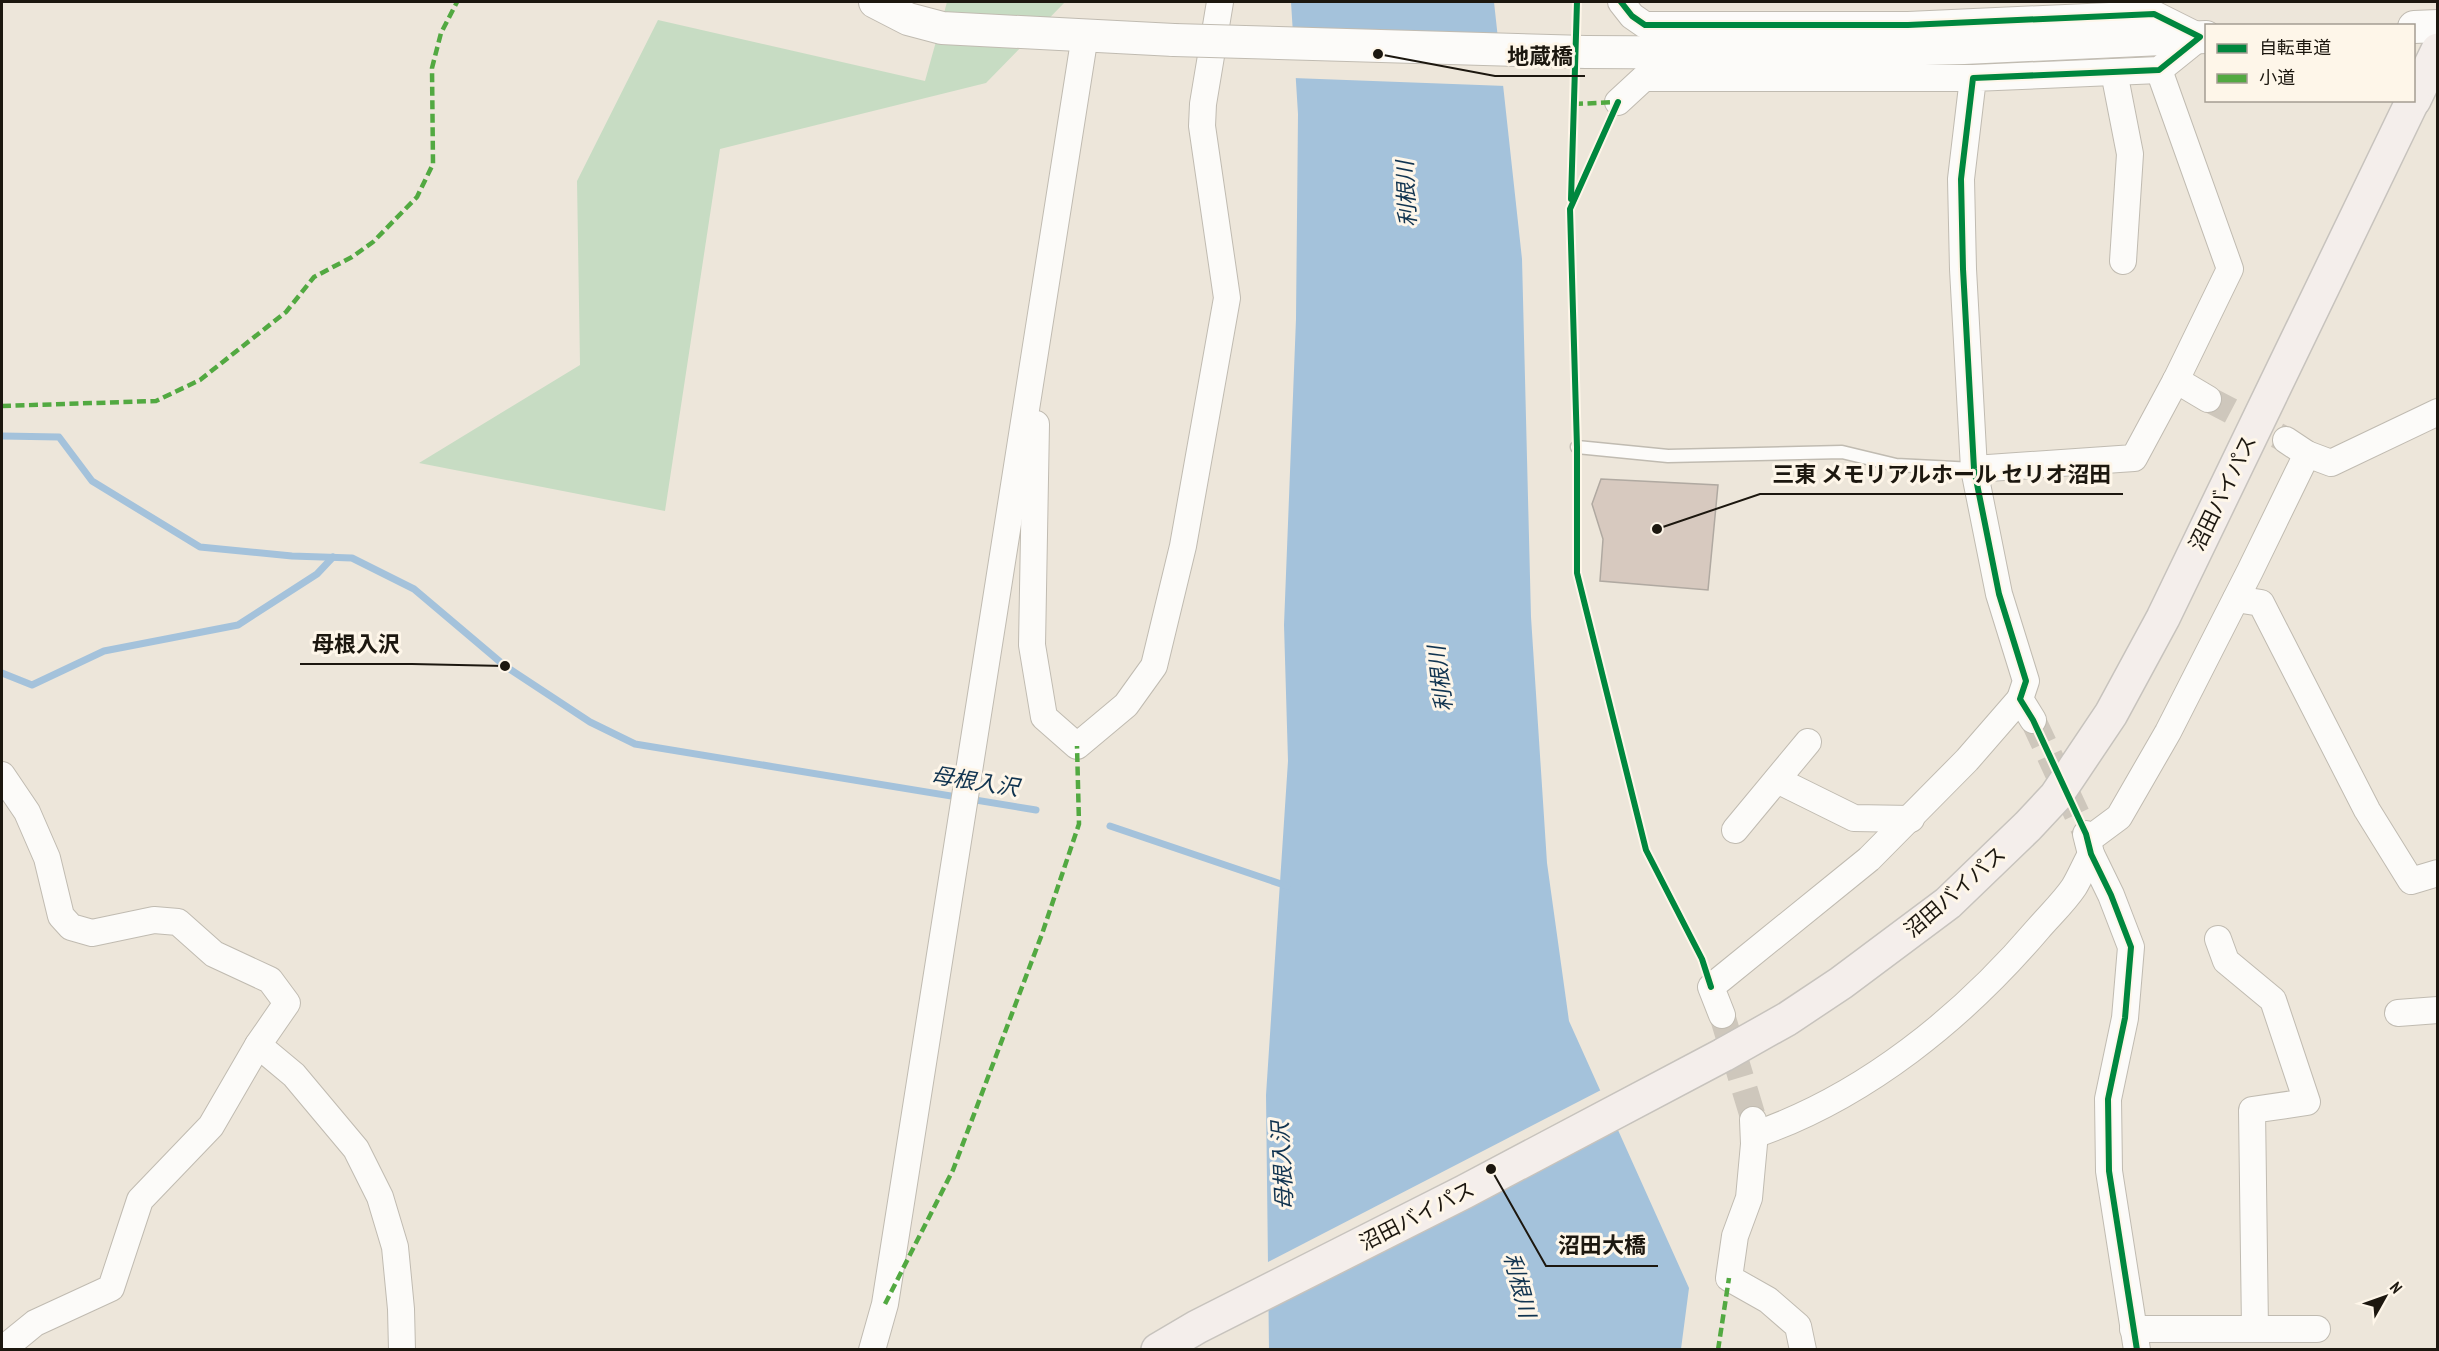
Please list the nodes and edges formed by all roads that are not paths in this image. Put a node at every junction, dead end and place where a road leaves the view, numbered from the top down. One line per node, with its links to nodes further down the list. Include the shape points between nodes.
1 (875, 2): 6 (street, via 908,19 942,28)
2 (1220, 2): 16 (street, via 1202,126 1227,298 1183,546 1154,666 1126,705 1077,746 1044,717 1032,645)
3 (1621, 2): 7 (street, via 1645,26 1908,25 2154,14)
4 (2438, 26): 5 (street)
5 (2415, 27)
6 (1085, 35): 7 (street, bridge, via 1586,52 1767,53); 16 (street)
7 (2204, 37): 9 (street)
8 (2438, 50): 12 (highway, 沼田バイパス)
9 (2159, 70): 10 (street); 17 (street, via 2230,269)
10 (2114, 72): 11 (street); 15 (street, via 2130,154)
11 (1973, 78): 13 (street, via 1644,73); 21 (street, via 1960,179)
12 (2415, 96)
13 (1618, 102)
14 (2412, 102): 41 (highway, 沼田バイパス, via 2163,618 2111,714 2056,796 2006,849 1948,903 1787,1019)
15 (2123, 261)
16 (1036, 347): 40 (street, via 887,1293)
17 (2176, 380): 18 (street); 21 (street, via 2134,458)
18 (2208, 399)
19 (2438, 412): 22 (street, via 2331,463 2297,447)
20 (1576, 447): 21 (lane, via 1668,456 1842,452 1896,465)
21 (1974, 469): 26 (street, via 1999,594 2026,681 2026,710 1967,760)
22 (2236, 598): 28 (street, via 2120,817); 29 (street, via 2261,603 2367,810 2410,881)
23 (1808, 741): 25 (street)
24 (2, 775): 34 (street, via 27,812 47,858 61,916 71,927 92,933 154,920 178,922 214,954 270,980 287,1003)
25 (1777, 780): 26 (street, via 1854,818); 27 (street)
26 (1911, 819): 33 (street, via 1869,859 1711,987)
27 (1735, 830)
28 (2088, 843): 37 (street, via 2131,947 2125,1018 2108,1099 2109,1171); 42 (street, via 2067,896 2018,953 1959,1010 1888,1067 1784,1125 1753,1126 1749,1198 1735,1236 1730,1278 1768,1300 1797,1326)
29 (2438, 873)
30 (2218, 939): 35 (street, via 2226,961 2273,1000 2307,1102 2252,1110)
31 (2438, 1010): 32 (street)
32 (2398, 1013)
33 (1722, 1015)
34 (258, 1045): 38 (street, via 211,1126 140,1200 111,1288 35,1323); 39 (street, via 294,1075 356,1149 380,1197 395,1247)
35 (2255, 1329): 36 (street); 37 (street)
36 (2317, 1329)
37 (2135, 1339)
38 (2, 1350)
39 (402, 1350)
40 (872, 1350)
41 (1158, 1350)
42 (1803, 1350)

